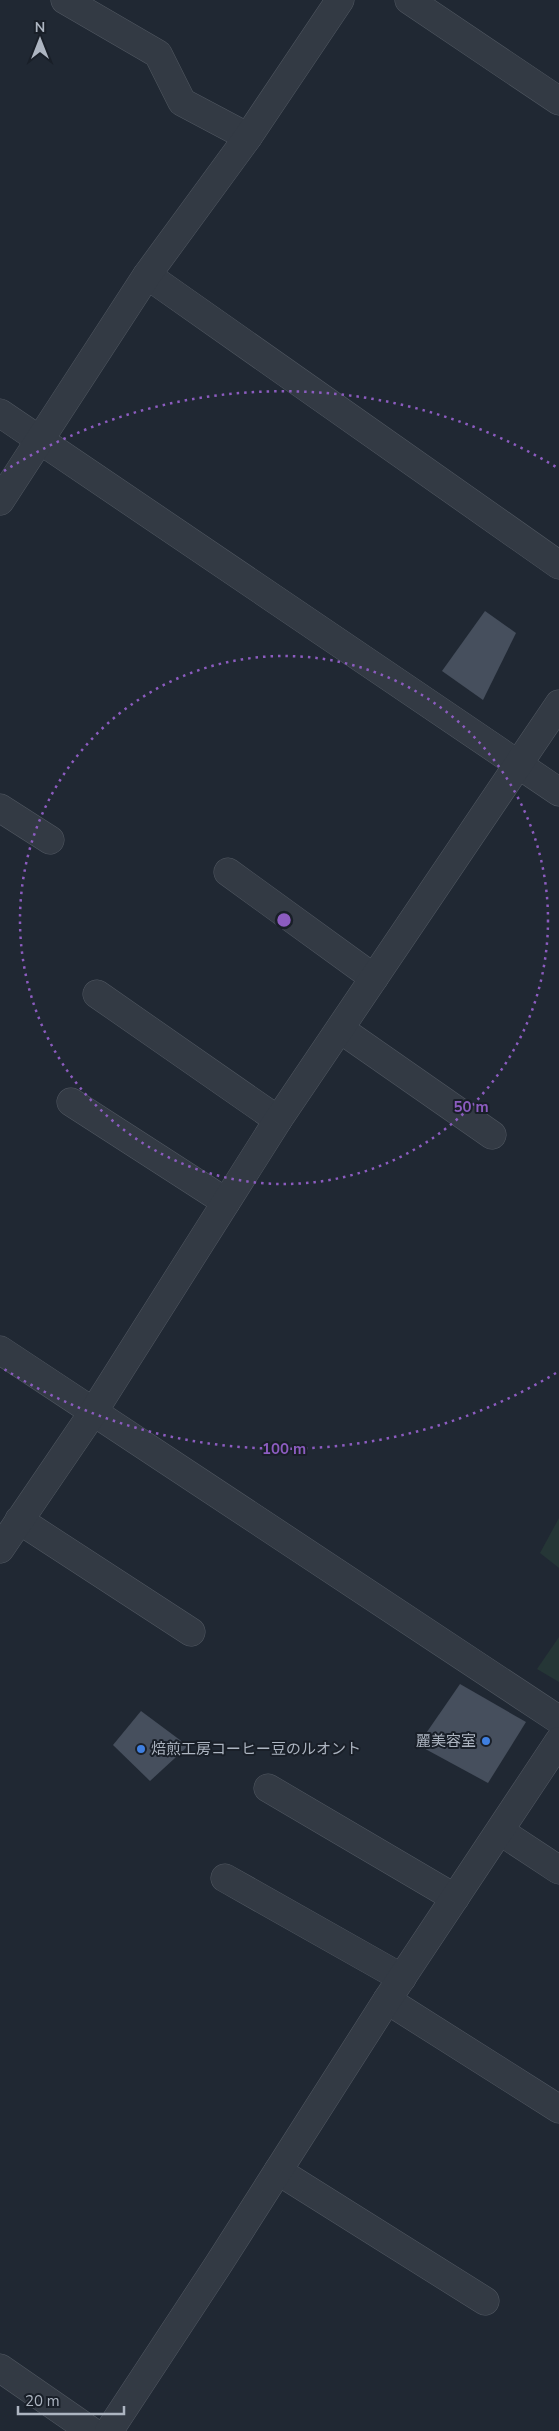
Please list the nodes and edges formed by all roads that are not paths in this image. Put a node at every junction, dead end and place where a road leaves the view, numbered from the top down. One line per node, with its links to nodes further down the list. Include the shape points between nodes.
1 (64, 0): 5 (street, via 158,54 182,102)
2 (340, 0): 5 (street)
3 (409, 0): 4 (street)
4 (559, 101)
5 (248, 137): 6 (street)
6 (147, 275): 8 (street); 10 (street)
7 (0, 413): 8 (street)
8 (39, 439): 9 (street); 12 (street)
9 (0, 500)
10 (559, 565)
11 (559, 704): 12 (street)
12 (518, 766): 13 (street); 17 (street)
13 (559, 792)
14 (0, 808): 15 (street)
15 (50, 840)
16 (228, 872): 17 (street)
17 (374, 978): 19 (street)
18 (97, 994): 21 (street)
19 (340, 1029): 21 (street); 22 (street)
20 (71, 1102): 23 (street)
21 (278, 1120): 23 (street)
22 (492, 1135)
23 (226, 1202): 25 (street)
24 (0, 1350): 25 (street)
25 (94, 1411): 26 (street); 29 (street)
26 (20, 1520): 27 (street); 28 (street)
27 (0, 1549)
28 (191, 1632)
29 (559, 1720)
30 (559, 1741): 32 (street)
31 (268, 1788): 35 (street)
32 (500, 1831): 33 (street); 35 (street)
33 (559, 1870)
34 (225, 1878): 36 (street)
35 (455, 1898): 36 (street)
36 (395, 1989): 37 (street); 38 (street)
37 (559, 2109)
38 (278, 2171): 39 (street); 42 (street)
39 (485, 2301)
40 (0, 2368): 41 (street)
41 (91, 2431)
42 (109, 2431)

